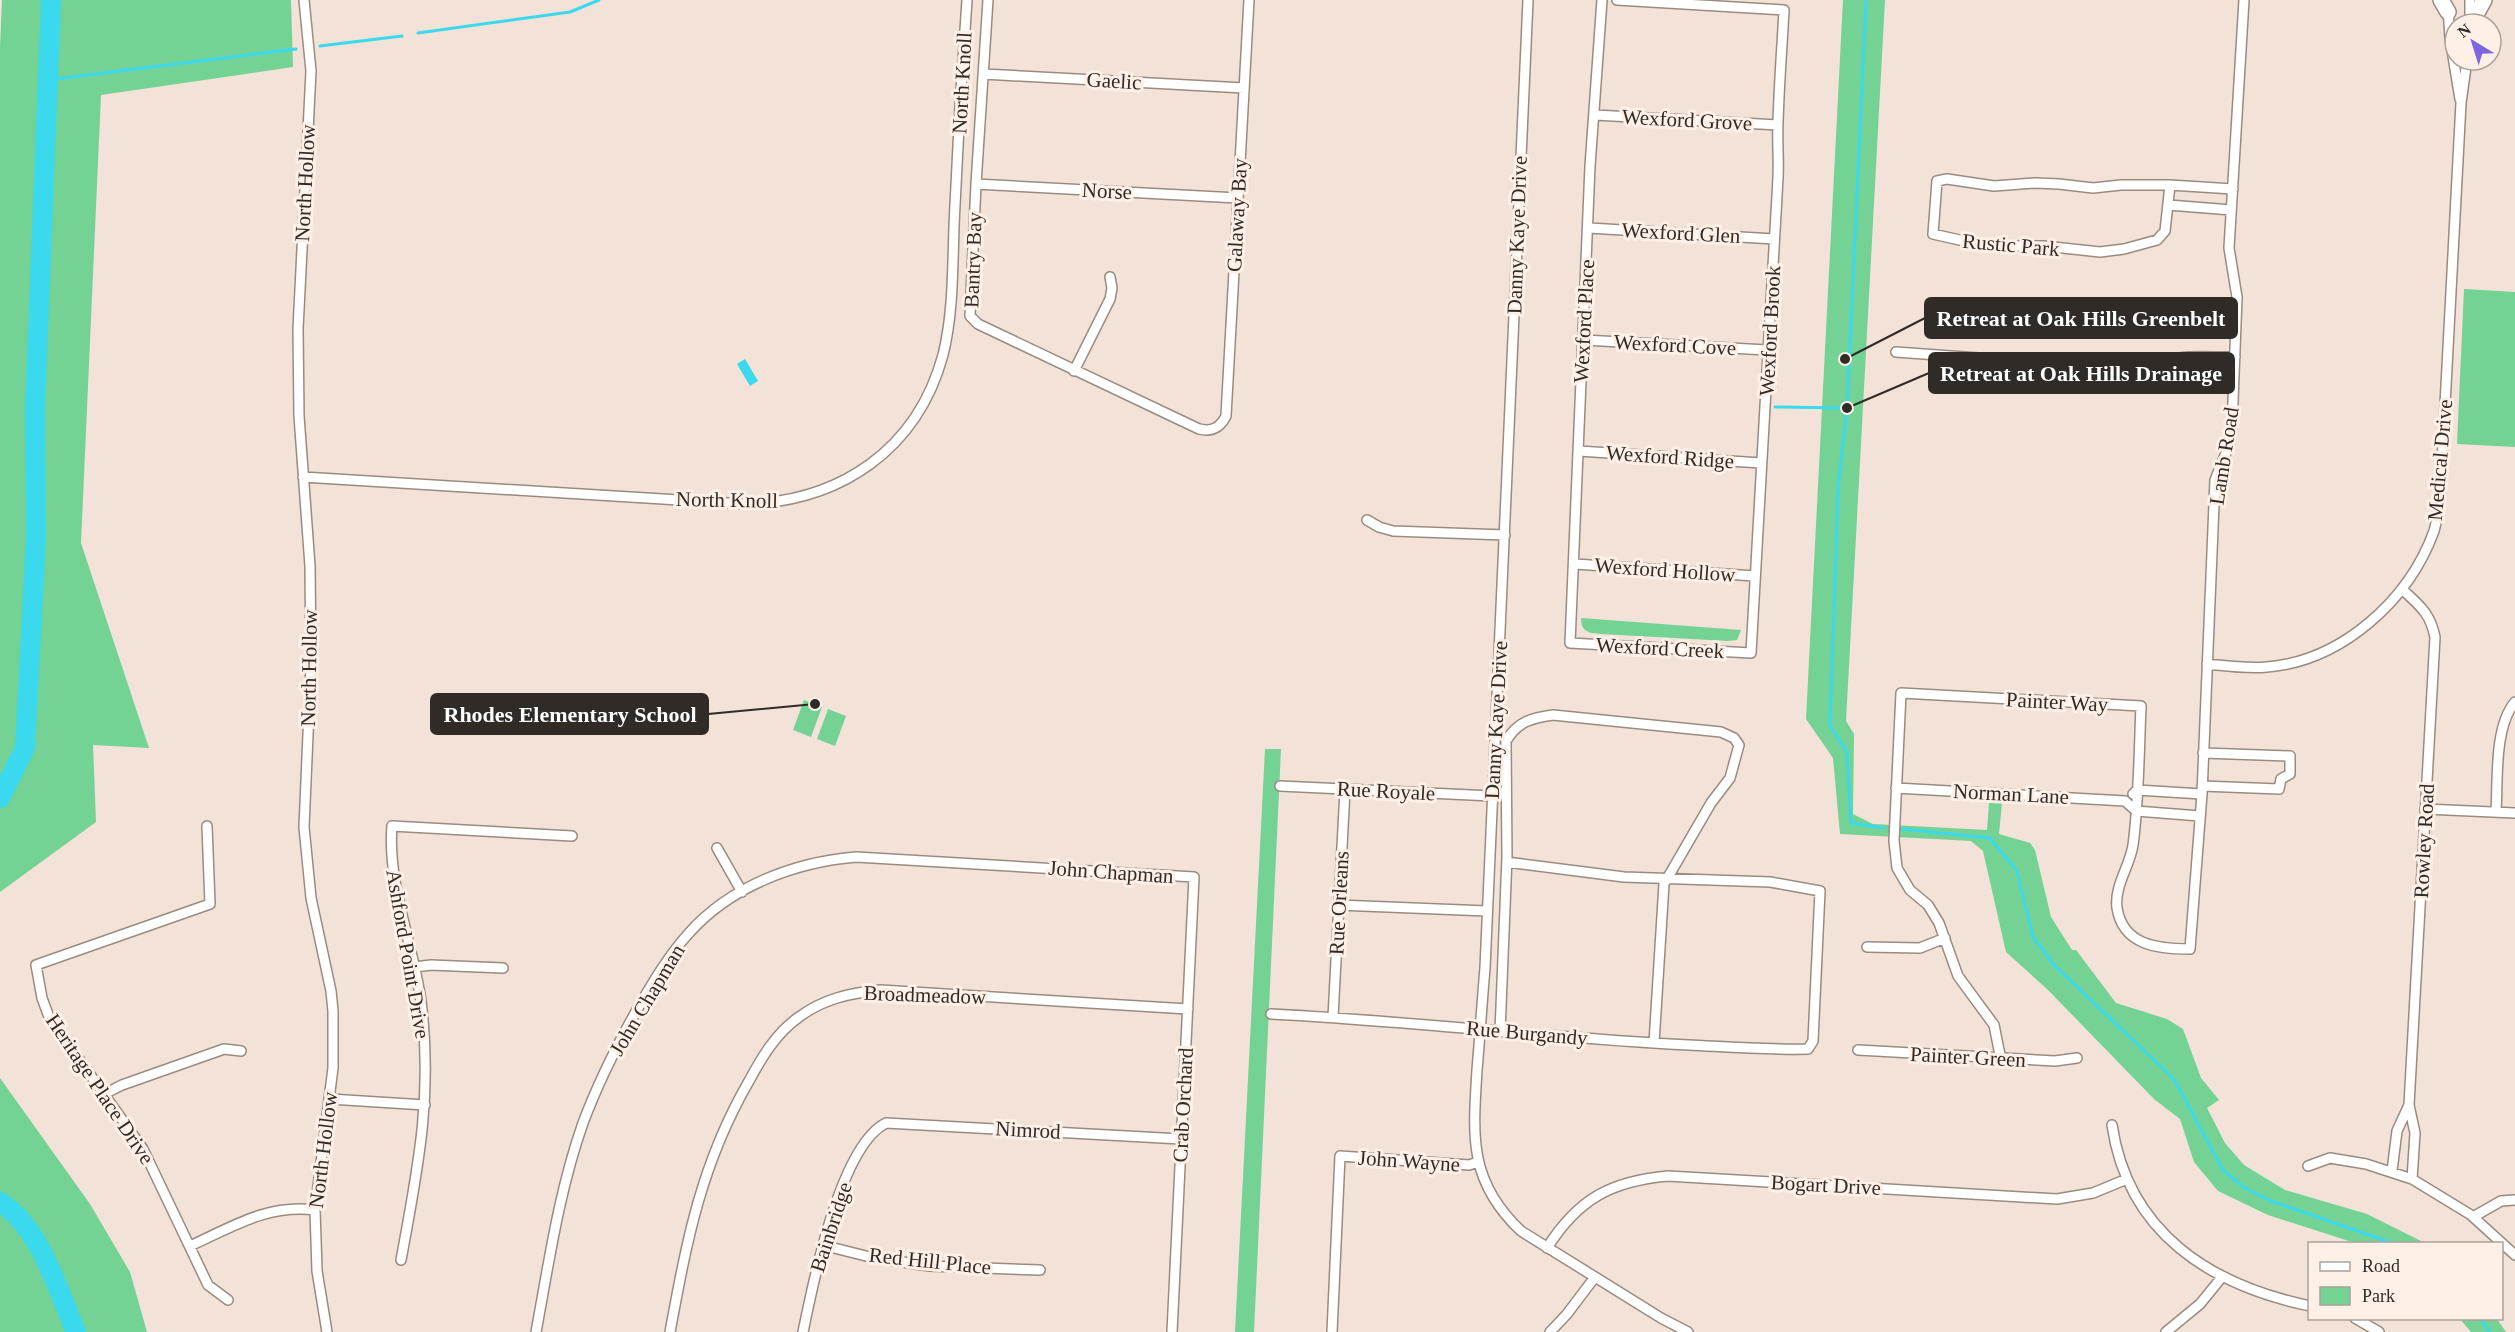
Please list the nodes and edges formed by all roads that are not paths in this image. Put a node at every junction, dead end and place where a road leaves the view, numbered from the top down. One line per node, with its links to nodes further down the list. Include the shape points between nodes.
1 (304, 0): 39 (street, North Hollow, via 311,71 298,329)
2 (967, 0): 39 (street, North Knoll, via 950,301 943,353 918,412 906,430 874,461 817,493 744,504)
3 (988, 0): 13 (street, Bantry Bay)
4 (1249, 0): 14 (street, Galaway Bay)
5 (1528, 0): 41 (street, Danny Kaye Drive)
6 (1602, 0): 16 (street, Wexford Place)
7 (1617, 0): 9 (street)
8 (2244, 0): 21 (street, Lamb Road)
9 (1685, 2): 10 (street)
10 (1707, 2): 17 (street, Wexford Brook, via 1784,10)
11 (2446, 4): 15 (street, Medical Drive)
12 (2465, 72): 15 (street, Medical Drive)
13 (983, 74): 14 (street, Gaelic); 18 (street, Bantry Bay)
14 (1244, 88): 22 (street, Galaway Bay)
15 (2461, 103): 44 (street, Medical Drive, via 2440,500 2426,551)
16 (1595, 116): 17 (street, Wexford Grove); 26 (street, Wexford Place)
17 (1778, 125): 27 (street, Wexford Brook)
18 (976, 184): 22 (street, Norse); 34 (street, Bantry Bay, via 970,316 978,324)
19 (2170, 185): 20 (street, Rustic Park); 23 (street, Rustic Park); 23 (street, Rustic Park, via 2121,184 2093,189 2035,183 1994,186 1947,179 1938,181 1933,234 1986,246 2044,246 2100,252 2157,240 2165,231)
20 (2205, 187): 21 (street, Rustic Park); 24 (street)
21 (2233, 189): 25 (street, Lamb Road)
22 (1238, 198): 36 (street, Galaway Bay, via 1226,416)
23 (2169, 205): 24 (street)
24 (2203, 208): 25 (street)
25 (2231, 210): 32 (street, Lamb Road, via 2229,248 2236,297)
26 (1589, 228): 27 (street, Wexford Glen); 29 (street, Wexford Place)
27 (1774, 238): 30 (street, Wexford Brook)
28 (1110, 277): 34 (street, via 1110,299)
29 (1584, 340): 30 (street, Wexford Cove); 37 (street, Wexford Place)
30 (1767, 350): 38 (street, Wexford Brook)
31 (1896, 352): 33 (street)
32 (2235, 357): 33 (street, via 2170,358 2156,361); 35 (street, Lamb Road)
33 (2145, 370): 35 (street, via 2150,376 2167,381)
34 (1074, 371): 36 (street, Bantry Bay, via 1199,429)
35 (2234, 376): 47 (street, Lamb Road, via 2230,443 2215,480)
36 (1218, 427)
37 (1579, 451): 38 (street, Wexford Ridge); 42 (street, Wexford Place)
38 (1761, 463): 43 (street, Wexford Brook)
39 (303, 477): 91 (street, North Hollow, via 311,621 304,827 311,898 333,1011)
40 (1367, 520): 41 (street, via 1393,531)
41 (1505, 535): 55 (street, Danny Kaye Drive)
42 (1575, 564): 43 (street, Wexford Hollow); 45 (street, Wexford Place)
43 (1755, 576): 46 (street, Wexford Brook)
44 (2403, 590): 47 (street, Medical Drive, via 2363,627 2309,657 2269,667); 57 (street, Rowley Road, via 2432,621 2435,637)
45 (1570, 643): 46 (street, Wexford Creek)
46 (1751, 653)
47 (2207, 664): 49 (street, Lamb Road)
48 (2515, 702): 59 (street, via 2504,719 2501,733)
49 (2203, 753): 54 (street, Lamb Road); 54 (street, via 2290,756 2290,774 2281,779 2279,789)
50 (1281, 786): 52 (street, Rue Royale)
51 (1896, 788): 53 (street, Painter Way, via 1901,693 2141,706); 56 (street, Norman Lane); 73 (street, Painter Way, via 1897,868 1910,890)
52 (1345, 790): 55 (street, Rue Royale); 72 (street, Rue Orleans)
53 (2137, 790): 54 (street); 56 (street); 58 (street, Painter Way)
54 (2202, 790): 61 (street, Lamb Road)
55 (1492, 796): 65 (street, Danny Kaye Drive)
56 (2125, 801): 58 (street)
57 (2425, 809): 59 (street); 93 (street, Rowley Road)
58 (2136, 811): 61 (street); 77 (street, Painter Way, via 2117,908 2124,925 2137,940 2152,947)
59 (2496, 812): 60 (street)
60 (2515, 813)
61 (2200, 816): 77 (street, Lamb Road)
62 (207, 826): 90 (street, Heritage Place Drive, via 210,904 36,965 49,1017)
63 (572, 836): 78 (street, Ashford Point Drive, via 392,826 391,855)
64 (717, 848): 70 (street)
65 (1490, 855): 66 (street); 67 (street, Danny Kaye Drive)
66 (1507, 862): 67 (street); 69 (street, via 1624,877); 69 (street, via 1506,741 1512,730 1527,719 1553,715 1721,732 1739,745 1730,778); 84 (street)
67 (1489, 869): 74 (street, Danny Kaye Drive)
68 (1194, 877): 70 (street, John Chapman, via 856,857 804,865); 80 (street, Crab Orchard)
69 (1668, 877): 85 (street, via 1664,884); 85 (street, Rue Burgandy, via 1770,882 1820,891 1813,1041 1808,1049 1784,1050)
70 (742, 892): 119 (street, John Chapman, via 708,915 673,952 608,1064 571,1164)
71 (1935, 898): 73 (street)
72 (1338, 905): 74 (street); 82 (street, Rue Orleans)
73 (1928, 905): 75 (street, Painter Way)
74 (1487, 911): 83 (street, Danny Kaye Drive)
75 (1945, 938): 76 (street, via 1920,948); 89 (street, Painter Way, via 1958,976 1994,1025)
76 (1867, 947)
77 (2190, 949)
78 (414, 967): 79 (street); 92 (street, Ashford Point Drive, via 425,1046)
79 (503, 968)
80 (1188, 1009): 96 (street, Crab Orchard); 120 (street, Broadmeadow, via 880,990 848,994 809,1010 786,1027 768,1048 719,1139 692,1219)
81 (1271, 1014): 82 (street, Rue Burgandy)
82 (1333, 1017): 83 (street, Rue Burgandy)
83 (1480, 1029): 84 (street, Rue Burgandy); 97 (street, Danny Kaye Drive, via 1474,1117)
84 (1500, 1032): 85 (street, Rue Burgandy)
85 (1654, 1043)
86 (1858, 1050): 89 (street, Painter Green)
87 (241, 1051): 90 (street, via 224,1049)
88 (2077, 1058): 89 (street, Painter Green)
89 (2001, 1059)
90 (104, 1094): 108 (street, Heritage Place Drive, via 143,1149)
91 (330, 1099): 92 (street); 103 (street, North Hollow)
92 (425, 1105): 111 (street, Ashford Point Drive, via 420,1158)
93 (2409, 1105): 99 (street, Rowley Road, via 2397,1131); 101 (street, Rowley Road, via 2415,1133)
94 (2112, 1125): 100 (street)
95 (876, 1128): 96 (street, Nimrod, via 895,1123); 107 (street, Bainbridge, via 850,1170)
96 (1181, 1139): 122 (street, Crab Orchard)
97 (1478, 1162): 109 (street, Danny Kaye Drive, via 1488,1189 1503,1211 1521,1231); 123 (street, John Wayne, via 1469,1165 1341,1156)
98 (2308, 1166): 99 (street, via 2330,1158)
99 (2392, 1171): 101 (street)
100 (2127, 1179): 109 (street, Bogart Drive, via 2092,1193 2056,1199 1668,1176 1613,1188 1581,1207); 114 (street, via 2134,1196 2173,1244)
101 (2412, 1179): 104 (street)
102 (2515, 1200): 104 (street, via 2501,1201)
103 (315, 1210): 108 (street, via 274,1210); 118 (street, North Hollow, via 317,1271)
104 (2473, 1217): 105 (street)
105 (2501, 1242)
106 (2503, 1244): 110 (street)
107 (822, 1245): 112 (street, Red Hill Place, via 929,1266); 121 (street, Bainbridge)
108 (190, 1246): 115 (street, Heritage Place Drive, via 208,1285)
109 (1547, 1248): 113 (street, Danny Kaye Drive)
110 (2515, 1255)
111 (401, 1260)
112 (1040, 1270)
113 (1595, 1277): 124 (street); 125 (street, Danny Kaye Drive)
114 (2222, 1277): 116 (street, via 2254,1292); 126 (street, via 2200,1304)
115 (228, 1300)
116 (2308, 1306)
117 (2358, 1320): 127 (street)
118 (327, 1332)
119 (536, 1332)
120 (670, 1332)
121 (803, 1332)
122 (1172, 1332)
123 (1332, 1332)
124 (1550, 1332)
125 (1689, 1332)
126 (2166, 1332)
127 (2379, 1332)

